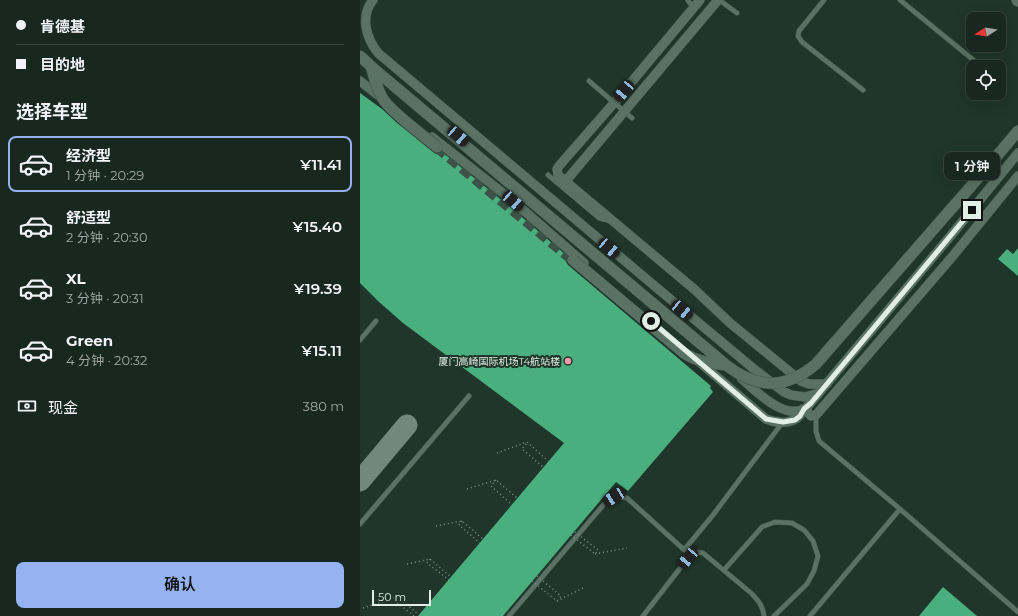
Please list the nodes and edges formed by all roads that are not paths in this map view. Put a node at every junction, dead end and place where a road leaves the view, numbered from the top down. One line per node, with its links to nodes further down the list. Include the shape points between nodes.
1 (373, 0): 29 (street, via 365,21 370,42 378,53 754,369 791,395)
2 (718, 0): 6 (lane); 14 (street)
3 (824, 0): 12 (lane, via 799,31 798,36 802,42)
4 (900, 0): 8 (lane)
5 (694, 3): 13 (street)
6 (736, 13)
7 (360, 55): 9 (street, bridge); 31 (street, via 387,75 766,399 786,411 796,412)
8 (973, 60)
9 (370, 66): 18 (street, bridge, via 384,100); 27 (street, bridge)
10 (360, 81): 33 (street, via 513,201 761,415 771,421)
11 (589, 81): 13 (lane)
12 (863, 90)
13 (614, 103): 14 (lane); 22 (street, via 557,169 558,175)
14 (624, 111): 15 (lane); 22 (street)
15 (632, 118)
16 (1018, 126): 17 (street)
17 (1015, 134): 27 (street, bridge, via 808,371 782,382 761,383 736,373)
18 (437, 147)
19 (1018, 153): 28 (street)
20 (548, 175): 23 (lane, via 599,218)
21 (1018, 176): 32 (street)
22 (565, 182): 23 (street)
23 (611, 221): 28 (street, via 801,381 809,384)
24 (573, 260): 27 (street, bridge, via 684,354 701,361)
25 (376, 321): 26 (lane)
26 (360, 340)
27 (726, 365)
28 (827, 384): 29 (street)
29 (819, 393): 31 (street)
30 (469, 396): 35 (lane)
31 (804, 409): 32 (street, via 811,416); 33 (street, via 798,418)
32 (816, 415): 34 (lane, via 818,441)
33 (783, 422): 36 (lane)
34 (900, 509): 39 (lane); 44 (lane)
35 (360, 524)
36 (684, 550): 37 (lane); 40 (lane, via 627,498 614,497 605,502)
37 (691, 556): 38 (lane, via 697,552 703,553); 41 (lane, via 674,574)
38 (724, 570): 42 (lane, via 758,600); 43 (lane, via 762,527 775,522 792,523 804,530 813,541 818,556 814,571 807,584)
39 (1018, 612)
40 (509, 616)
41 (643, 616)
42 (764, 616)
43 (774, 616)
44 (810, 616)

